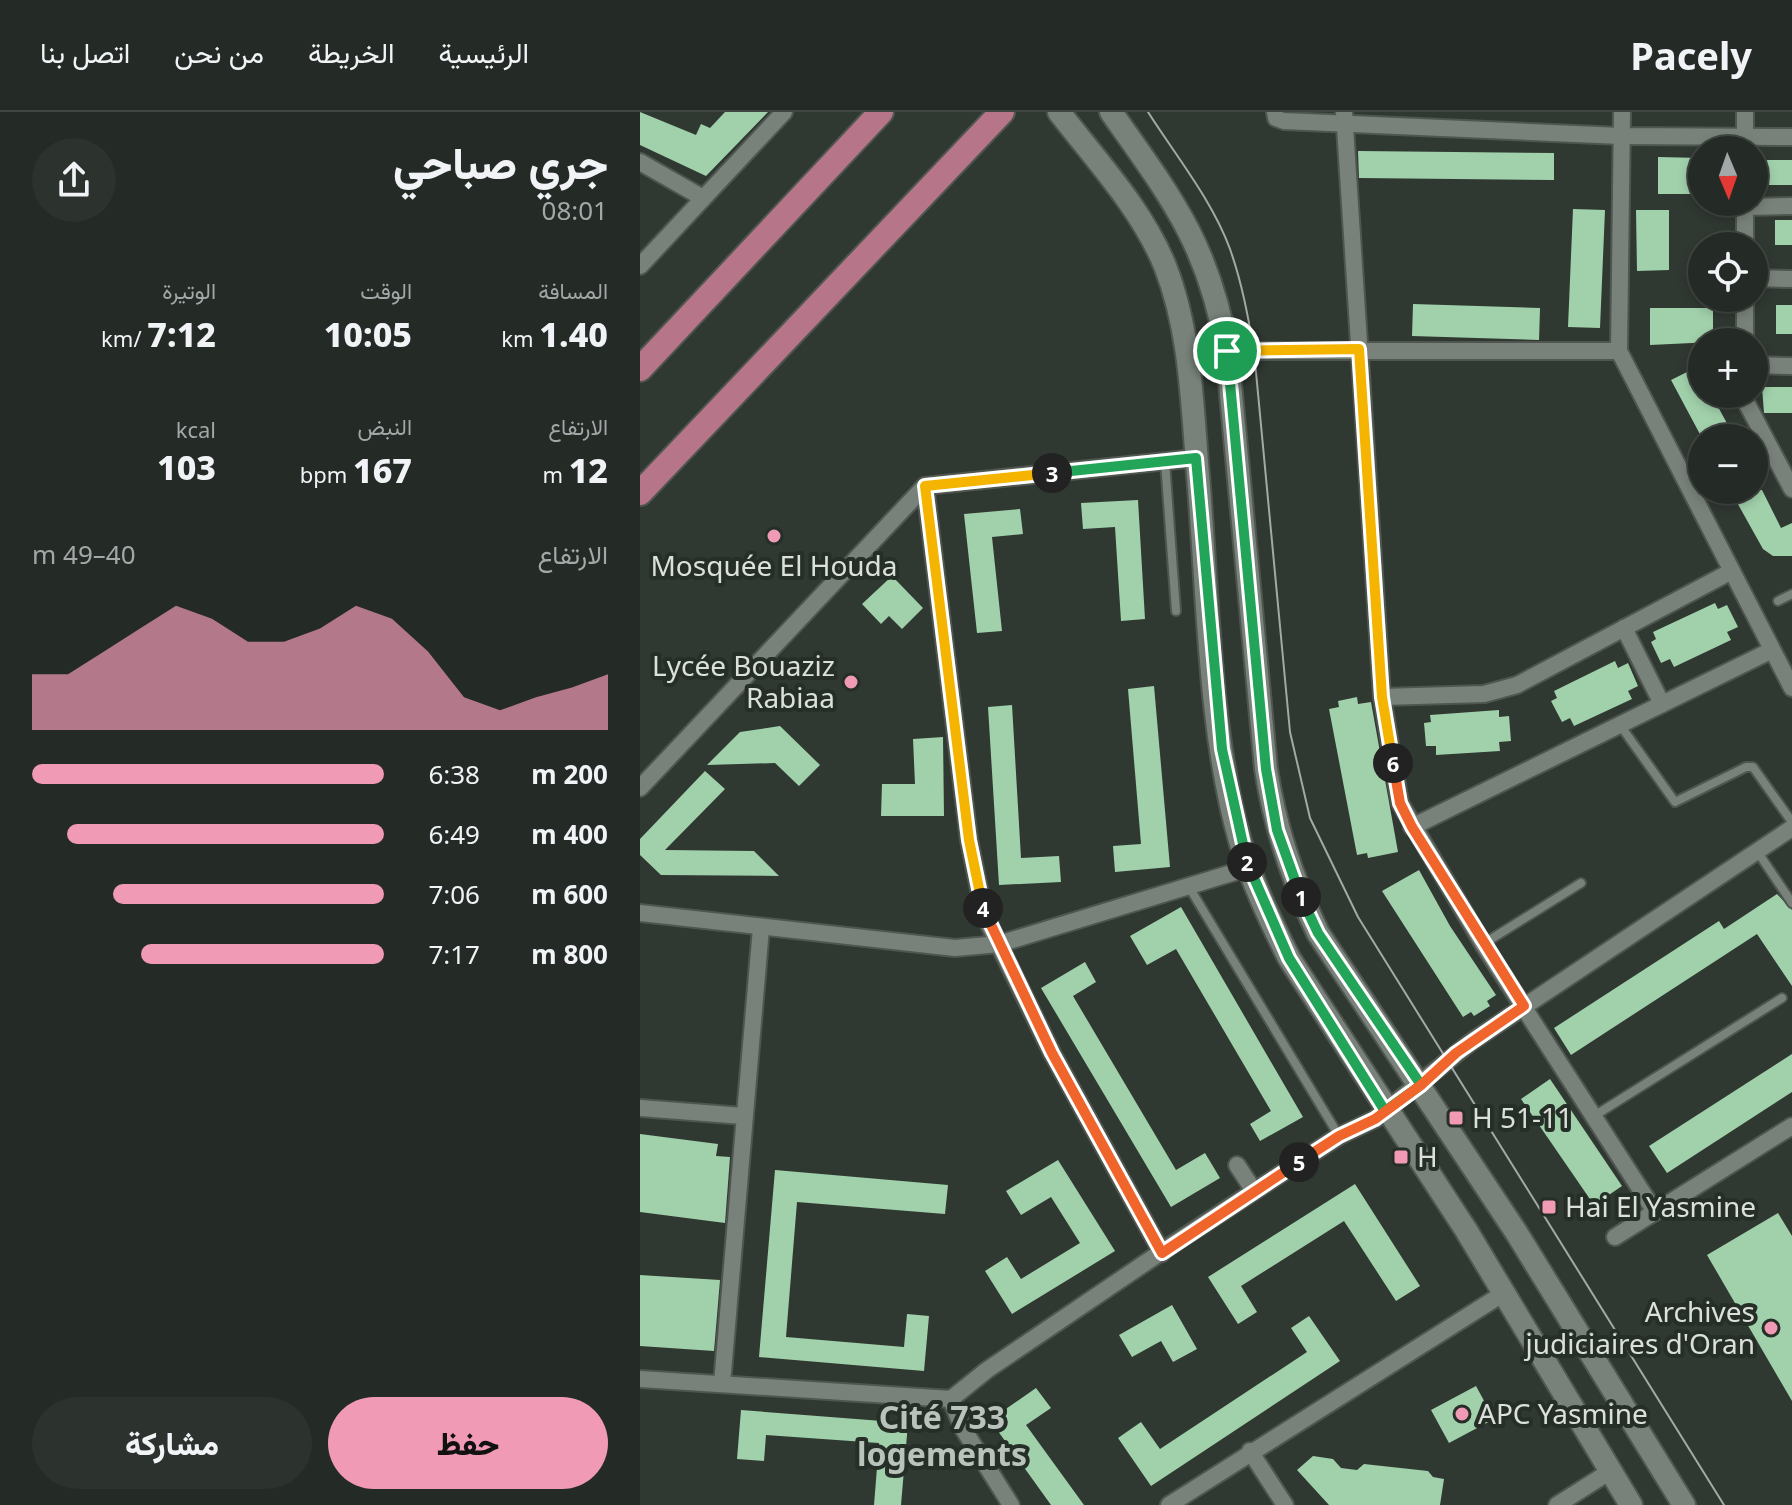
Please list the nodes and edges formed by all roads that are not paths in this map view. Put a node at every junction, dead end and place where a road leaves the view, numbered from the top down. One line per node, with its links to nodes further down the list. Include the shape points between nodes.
1 (784, 112): 16 (street)
2 (881, 112): 27 (main road)
3 (1002, 112): 33 (main road)
4 (1059, 112): 29 (main road, via 1130,204 1164,264 1185,342)
5 (1111, 112): 23 (main road, via 1178,206 1198,247 1216,295)
6 (1275, 112): 9 (street, via 1284,121)
7 (1622, 112): 10 (street)
8 (1745, 112): 11 (street)
9 (1344, 117): 10 (street); 22 (street)
10 (1621, 136): 13 (street); 24 (street)
11 (1745, 136)
12 (1792, 137): 14 (street)
13 (1688, 140)
14 (1768, 140)
15 (640, 162): 16 (street)
16 (703, 198): 19 (street)
17 (1768, 205): 18 (street)
18 (1792, 206)
19 (640, 266)
20 (1768, 278): 21 (street)
21 (1792, 279)
22 (1359, 349): 23 (street); 24 (street); 41 (street)
23 (1227, 351): 58 (main road, via 1257,701 1277,830 1318,933)
24 (1619, 351): 34 (street)
25 (1768, 365): 26 (street)
26 (1792, 366)
27 (640, 369)
28 (1749, 408): 32 (street)
29 (1196, 458): 30 (street); 48 (main road, via 1222,749)
30 (1165, 461): 31 (street); 37 (lane)
31 (925, 486): 44 (street); 54 (street, via 969,840 984,914)
32 (1792, 489)
33 (640, 493)
34 (1730, 572): 38 (street); 39 (street)
35 (1792, 594): 36 (lane)
36 (1778, 601)
37 (1176, 611)
38 (1624, 628): 41 (street, via 1517,685 1484,694); 42 (street)
39 (1770, 651): 40 (street); 42 (street)
40 (1792, 688)
41 (1382, 697): 46 (street, via 1400,803)
42 (1662, 704): 43 (street)
43 (1620, 725): 45 (lane, via 1675,802 1753,767); 46 (street)
44 (640, 788)
45 (1792, 825): 47 (street)
46 (1412, 827): 55 (street)
47 (1756, 850): 51 (lane); 57 (street)
48 (1248, 868): 50 (street); 60 (main road, via 1289,958)
49 (1581, 883): 55 (lane)
50 (1189, 887): 54 (street); 64 (lane)
51 (1792, 903)
52 (640, 913): 53 (street)
53 (761, 928): 54 (street, via 955,948); 61 (street)
54 (999, 944): 69 (street)
55 (1483, 944): 57 (street)
56 (1782, 998): 62 (lane)
57 (1524, 1006): 58 (street, via 1456,1053); 62 (street)
58 (1421, 1085): 60 (street); 81 (main road)
59 (640, 1108): 61 (street)
60 (1385, 1111): 64 (street); 70 (main road)
61 (743, 1116): 72 (street)
62 (1593, 1116): 67 (street)
63 (1792, 1126): 67 (street)
64 (1339, 1136): 66 (street)
65 (1237, 1165): 66 (street)
66 (1254, 1191): 69 (street)
67 (1655, 1212): 68 (street)
68 (1615, 1237)
69 (1162, 1253): 73 (street)
70 (1504, 1293): 74 (street); 75 (main road)
71 (640, 1379): 72 (street)
72 (722, 1384): 73 (street)
73 (951, 1399): 76 (street, via 962,1427)
74 (1250, 1451): 77 (street); 78 (street)
75 (1609, 1472): 79 (street); 80 (main road)
76 (1011, 1505)
77 (1169, 1505)
78 (1285, 1505)
79 (1557, 1505)
80 (1631, 1505)
81 (1684, 1505)

